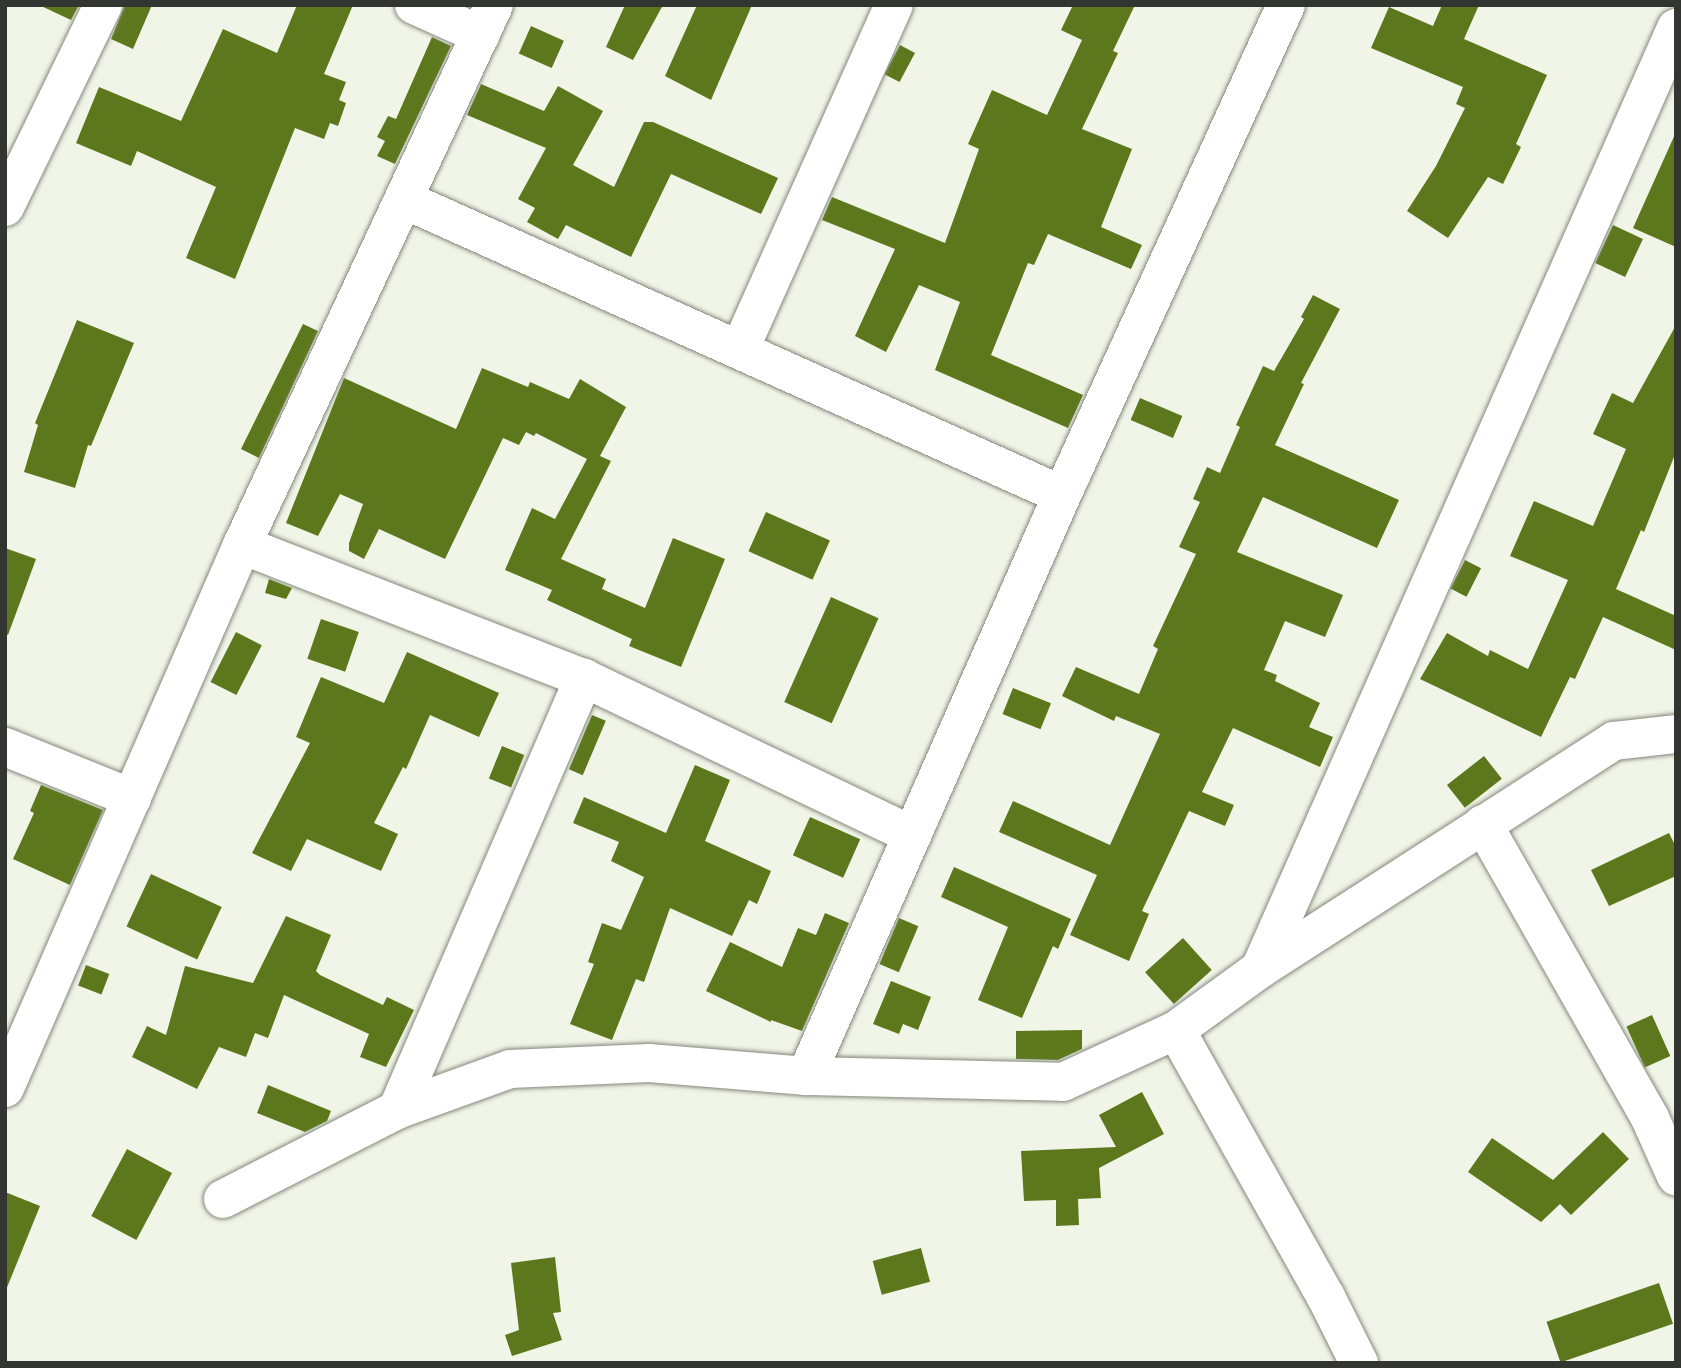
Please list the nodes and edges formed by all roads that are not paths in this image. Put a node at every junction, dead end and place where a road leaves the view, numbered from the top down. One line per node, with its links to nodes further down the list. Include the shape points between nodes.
1 (103, 5): 8 (street)
2 (414, 5): 5 (street)
3 (894, 5): 9 (street)
4 (1286, 5): 10 (street)
5 (487, 20): 7 (street)
6 (1676, 28): 18 (street)
7 (405, 200): 9 (street); 11 (street)
8 (5, 207)
9 (740, 349): 10 (street)
10 (1062, 495): 17 (street)
11 (242, 545): 12 (street); 15 (street)
12 (584, 678): 17 (street); 22 (street)
13 (1676, 734): 16 (street, via 1614,741)
14 (5, 747): 15 (street)
15 (132, 798): 21 (street)
16 (1483, 824): 18 (street); 23 (street, via 1650,1118)
17 (912, 835): 20 (street)
18 (1260, 969): 19 (street)
19 (1176, 1030): 20 (street, via 1063,1082); 25 (street)
20 (806, 1076): 22 (street, via 649,1063 510,1069)
21 (5, 1087)
22 (397, 1110): 24 (street)
23 (1676, 1177)
24 (223, 1199)
25 (1359, 1363)

